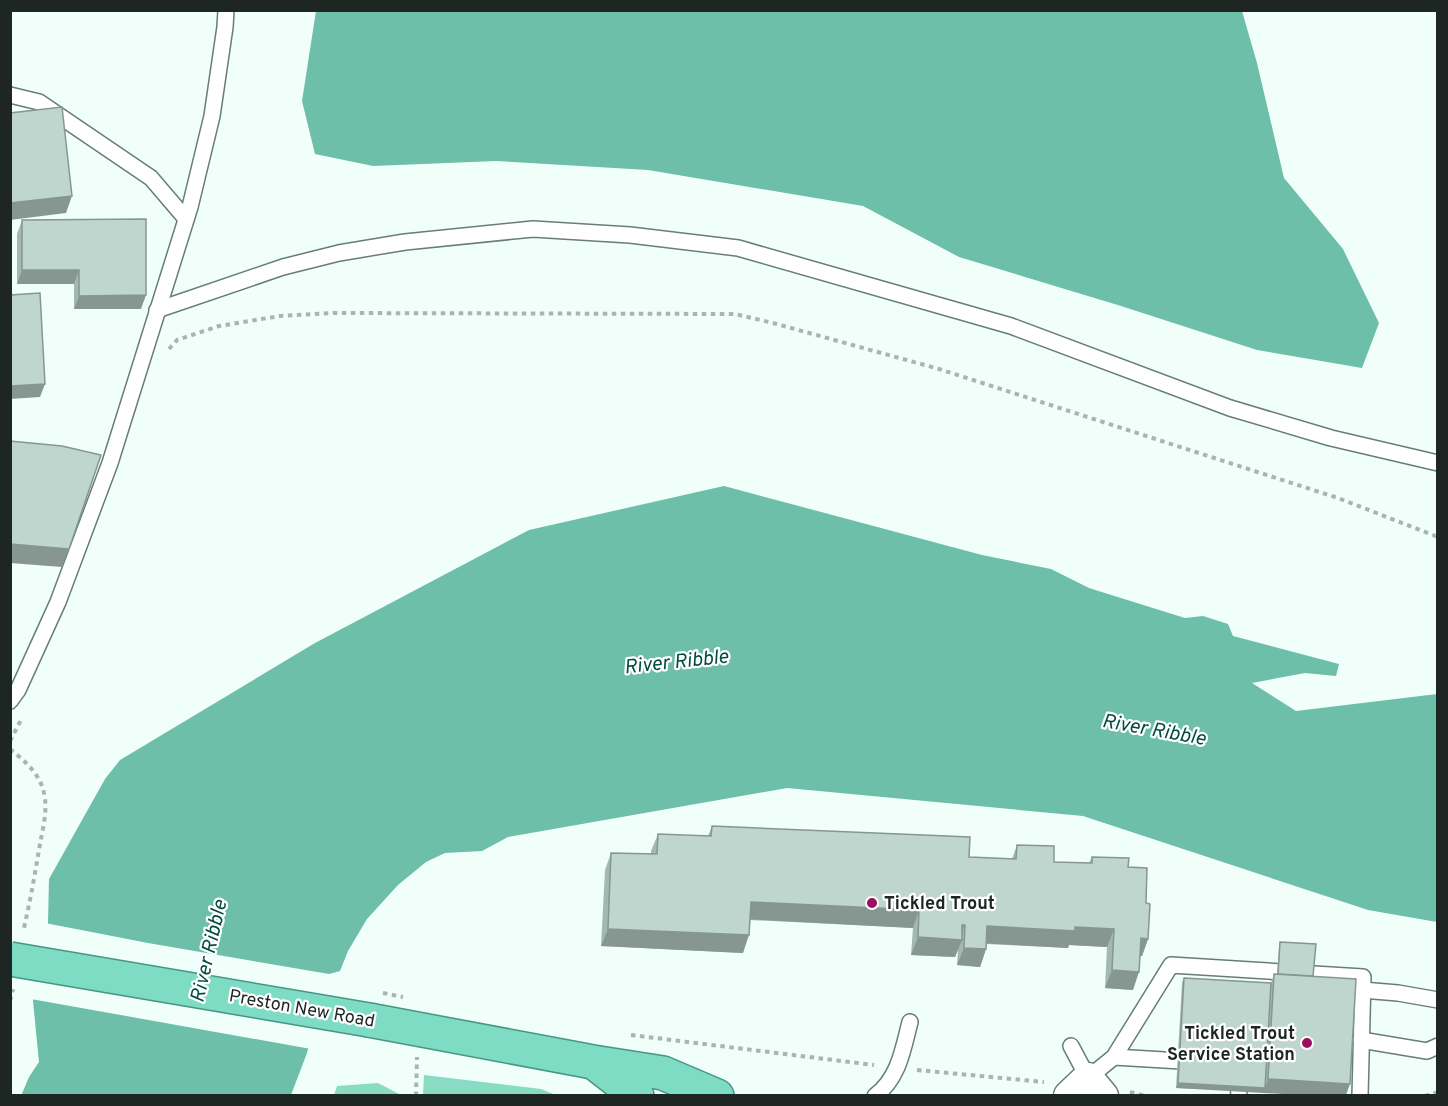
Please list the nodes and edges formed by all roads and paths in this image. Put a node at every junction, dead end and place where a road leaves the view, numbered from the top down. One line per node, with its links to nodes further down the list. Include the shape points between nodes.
1 (226, 10): 3 (lane, via 212,116)
2 (10, 95): 3 (lane, via 39,102 151,177)
3 (186, 219): 4 (lane)
4 (157, 310): 6 (lane, via 283,267 405,242 533,230 630,235 738,248 1011,326 1230,408 1331,438); 8 (lane, via 110,463 58,602)
5 (165, 358): 7 (path, via 177,340 219,326 280,316 735,314 950,372 1338,498)
6 (1437, 463)
7 (1437, 537)
8 (10, 701)
9 (27, 709): 10 (path)
10 (10, 741)
11 (10, 749): 12 (path, via 29,765 45,795 30,905)
12 (16, 956): 15 (path); 22 (highway, Preston New Road, bridge)
13 (1362, 990): 14 (lane); 18 (lane); 21 (lane, via 1363,977 1171,965)
14 (1437, 1000)
15 (10, 1001)
16 (910, 1022): 23 (lane)
17 (627, 1034): 23 (path)
18 (1361, 1040): 20 (lane, via 1427,1051); 31 (lane)
19 (1071, 1046): 24 (lane)
20 (1437, 1046)
21 (1114, 1057): 24 (lane); 30 (lane, via 1220,1063 1238,1080)
22 (593, 1062): 26 (highway, Preston New Road); 27 (highway, Preston New Road, via 663,1073)
23 (898, 1068): 24 (path); 28 (lane)
24 (1087, 1090): 29 (path)
25 (1437, 1092): 32 (path)
26 (637, 1095)
27 (717, 1095)
28 (875, 1095)
29 (1149, 1095)
30 (1239, 1095)
31 (1360, 1095)
32 (1425, 1095)

